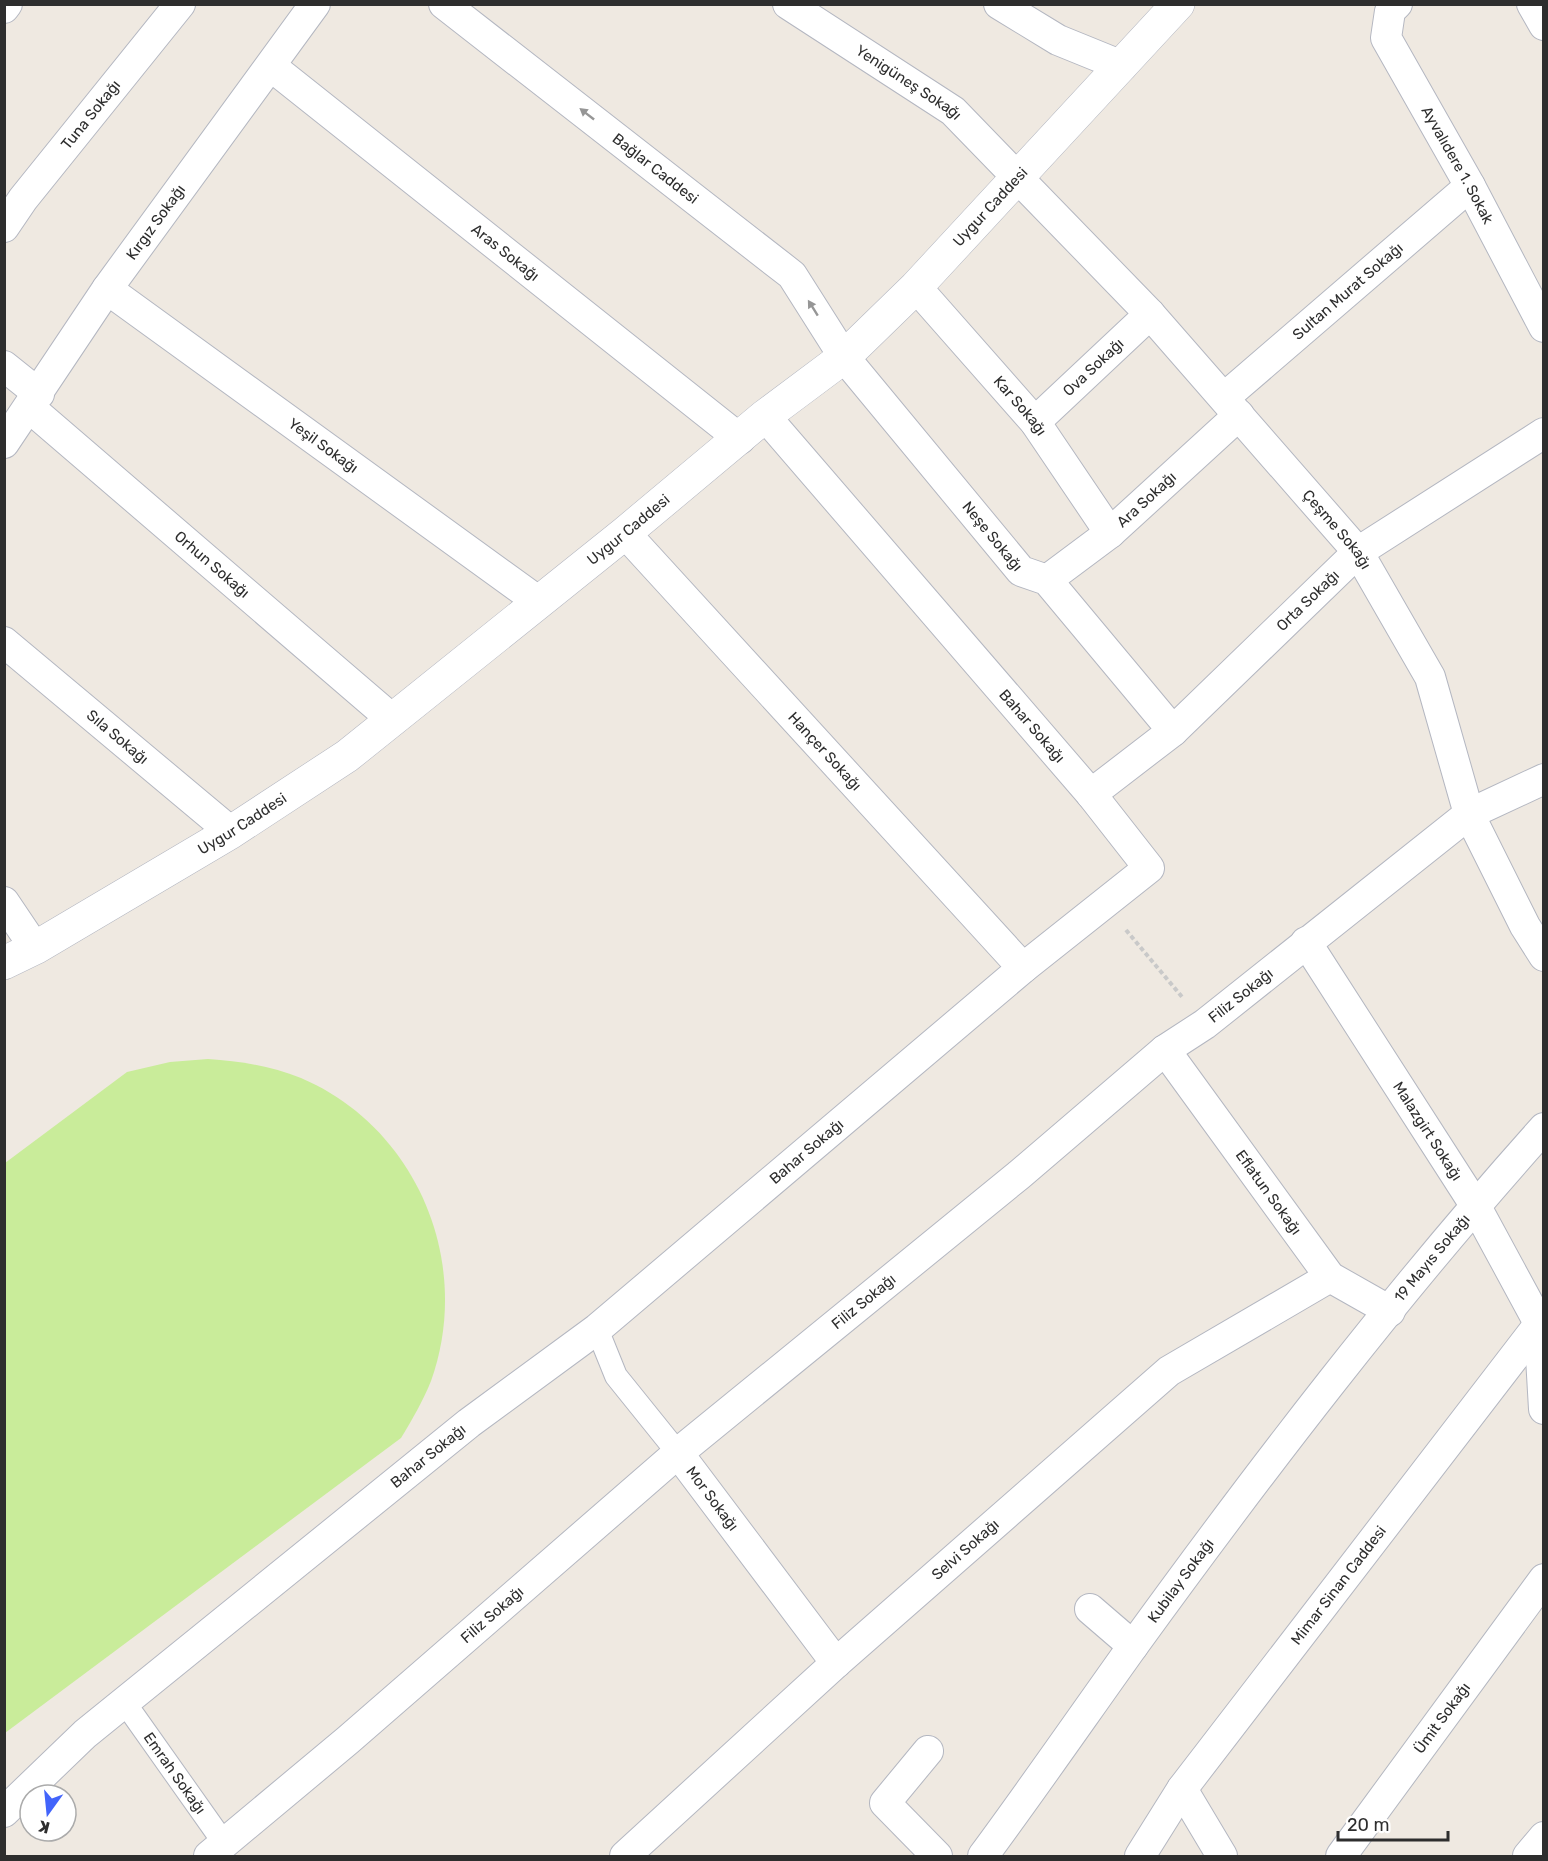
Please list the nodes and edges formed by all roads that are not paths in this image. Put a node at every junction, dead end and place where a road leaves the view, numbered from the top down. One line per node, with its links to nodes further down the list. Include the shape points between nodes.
1 (180, 4): 14 (street, Tuna Sokağı)
2 (315, 4): 11 (street, Kırgız Sokağı)
3 (444, 4): 19 (street, Bağlar Caddesi, one-way to 3, via 792,275)
4 (788, 4): 12 (street, Yenigüneş Sokağı, via 953,111)
5 (999, 4): 10 (street, via 1059,40)
6 (1178, 4): 10 (main road, Uygur Caddesi)
7 (1396, 4): 13 (street, Ayvalıdere 1. Sokak, via 1390,11 1386,38)
8 (1532, 4): 9 (street)
9 (1544, 25)
10 (1122, 66): 12 (main road, Uygur Caddesi)
11 (272, 67): 16 (street, Kırgız Sokağı); 26 (street, Aras Sokağı)
12 (1017, 178): 15 (main road, Uygur Caddesi); 17 (street, Çeşme Sokağı)
13 (1470, 186): 18 (street, Ayvalıdere 1. Sokak); 22 (street, Sultan Murat Sokağı)
14 (4, 227)
15 (916, 287): 19 (main road, Uygur Caddesi); 24 (street, Kar Sokağı)
16 (107, 289): 21 (street, Kırgız Sokağı); 32 (street, Yeşil Sokağı)
17 (1150, 314): 22 (street, Çeşme Sokağı); 24 (street, Ova Sokağı)
18 (1544, 327)
19 (844, 357): 23 (main road, Uygur Caddesi); 31 (street, Neşe Sokağı, via 1021,571)
20 (4, 366): 21 (street, Orhun Sokağı)
21 (35, 401): 27 (street, Kırgız Sokağı); 34 (street, Orhun Sokağı)
22 (1232, 406): 29 (street, Ara Sokağı); 30 (street, Çeşme Sokağı)
23 (765, 416): 26 (main road, Uygur Caddesi); 37 (street, Bahar Sokağı)
24 (1035, 422): 29 (street, Kar Sokağı)
25 (1544, 433): 30 (street, Orta Sokağı)
26 (740, 439): 28 (main road, Uygur Caddesi)
27 (4, 443)
28 (625, 533): 32 (main road, Uygur Caddesi); 45 (street, Hançer Sokağı)
29 (1110, 533): 31 (street, Ara Sokağı)
30 (1358, 552): 35 (street, Orta Sokağı); 38 (street, Çeşme Sokağı, via 1430,677)
31 (1047, 580): 35 (street, Neşe Sokağı)
32 (539, 602): 34 (main road, Uygur Caddesi)
33 (4, 642): 39 (street, Sıla Sokağı)
34 (393, 720): 39 (main road, Uygur Caddesi, via 347,756)
35 (1173, 731): 37 (street, Orta Sokağı)
36 (1544, 779): 38 (street, Filiz Sokağı)
37 (1091, 794): 45 (street, Bahar Sokağı, via 1149,868)
38 (1469, 814): 41 (street, Filiz Sokağı); 43 (street, Çeşme Sokağı)
39 (231, 832): 42 (main road, Uygur Caddesi)
40 (4, 902): 42 (street)
41 (1306, 942): 46 (street, Filiz Sokağı, via 1205,1024); 48 (street, Malazgirt Sokağı)
42 (35, 948): 44 (main road, Uygur Caddesi)
43 (1544, 956)
44 (4, 963)
45 (1023, 968): 52 (street, Bahar Sokağı)
46 (1165, 1050): 49 (street, Eflatun Sokağı); 54 (street, Filiz Sokağı)
47 (1544, 1128): 48 (street)
48 (1475, 1204): 50 (street, 19 Mayıs Sokağı); 51 (street, Malazgirt Sokağı)
49 (1330, 1277): 50 (street, Eflatun Sokağı); 58 (street, Selvi Sokağı, via 1169,1371)
50 (1390, 1311): 57 (street, Kubilay Sokağı, via 1268,1464)
51 (1542, 1322): 53 (street); 61 (street, Mimar Sinan Caddesi)
52 (597, 1329): 54 (street, Mor Sokağı, via 616,1376); 59 (street, Bahar Sokağı, via 469,1423)
53 (1544, 1409)
54 (678, 1453): 58 (street, Mor Sokağı); 64 (street, Filiz Sokağı)
55 (1544, 1579): 70 (street, Ümit Sokağı)
56 (1090, 1609): 57 (street)
57 (1133, 1646): 67 (street, Kubilay Sokağı)
58 (836, 1663): 65 (street, Selvi Sokağı)
59 (125, 1703): 62 (street, Bahar Sokağı, via 85,1734); 64 (street, Emrah Sokağı)
60 (928, 1751): 66 (street, via 885,1803)
61 (1182, 1789): 68 (street, Mimar Sinan Caddesi); 69 (street)
62 (4, 1812)
63 (1544, 1837): 71 (street)
64 (216, 1850)
65 (627, 1856)
66 (937, 1857)
67 (983, 1857)
68 (1140, 1857)
69 (1222, 1857)
70 (1341, 1857)
71 (1528, 1857)

